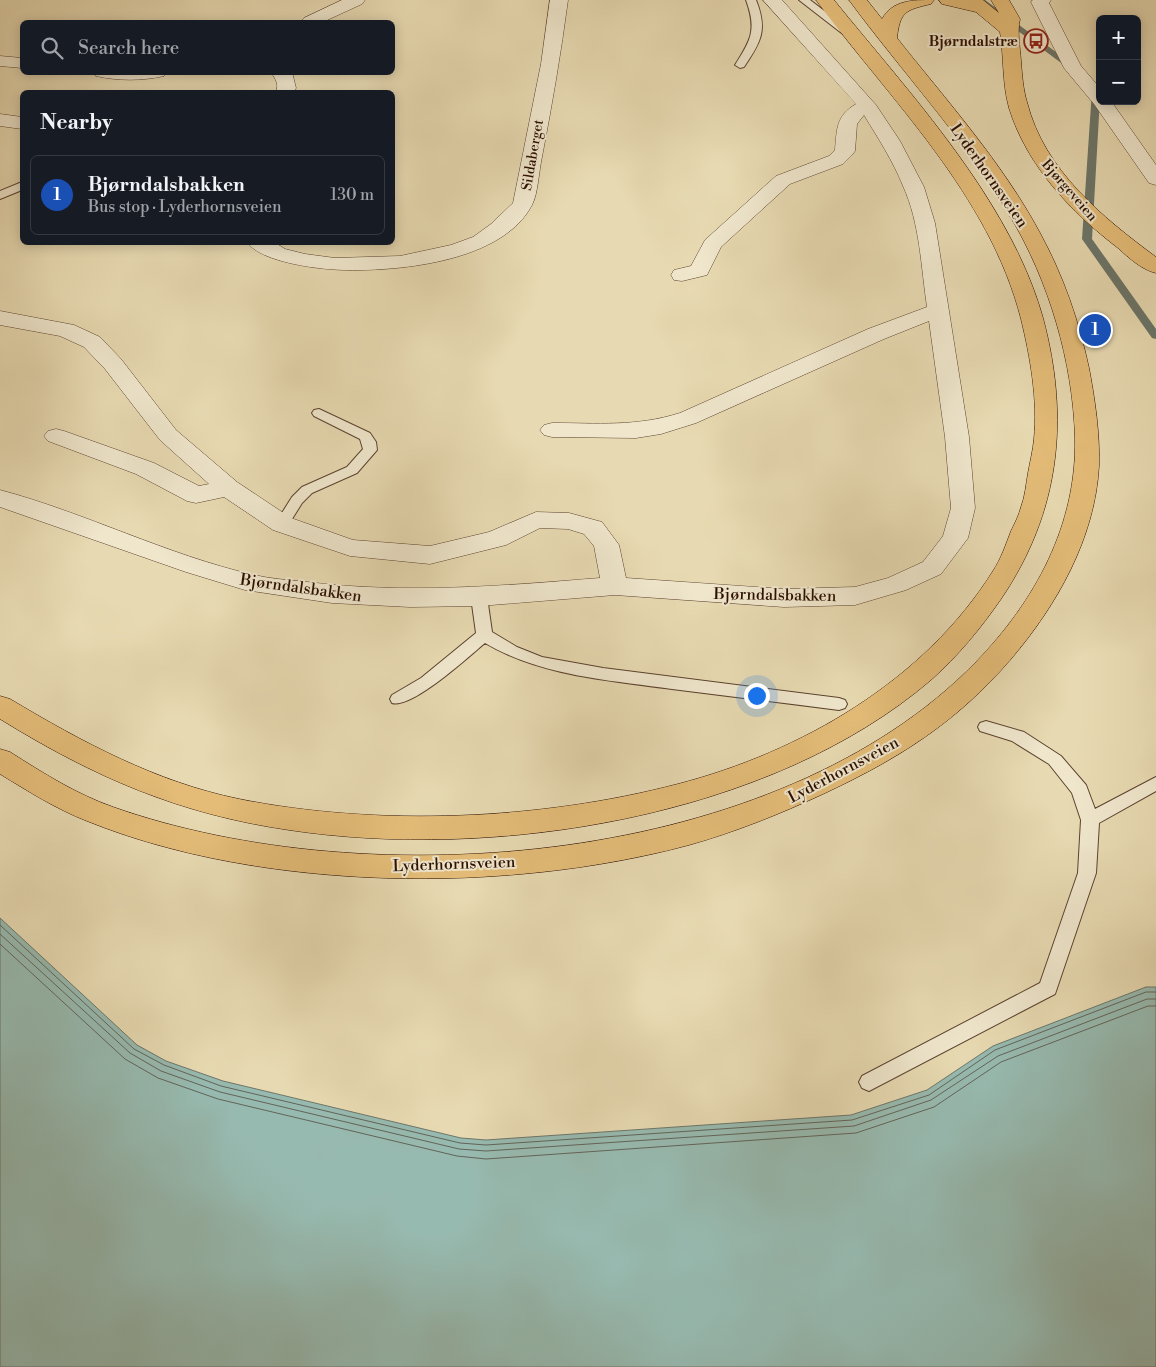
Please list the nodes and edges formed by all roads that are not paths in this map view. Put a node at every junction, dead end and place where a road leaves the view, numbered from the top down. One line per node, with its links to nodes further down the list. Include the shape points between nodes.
1 (356, 0): 13 (street)
2 (559, 0): 30 (street, Sildaberget, via 523,204 509,221 479,241 441,255 381,264 335,264 290,258)
3 (751, 0): 19 (lane, via 759,29)
4 (772, 0): 24 (street, Bjørndalsbakken)
5 (804, 0): 16 (lane)
6 (825, 0): 16 (main road, Lyderhornsveien)
7 (858, 0): 15 (main road, Lyderhornsveien)
8 (925, 0): 15 (main road, via 896,10 891,16)
9 (948, 0): 12 (main road)
10 (1000, 0): 14 (main road, Bjørgeveien, via 1011,19)
11 (1042, 0): 22 (street, via 1047,18 1073,68)
12 (979, 5): 14 (main road)
13 (314, 20)
14 (1010, 30): 31 (main road, Bjørgeveien, via 1018,108 1036,149 1092,217)
15 (888, 37): 48 (main road, Lyderhornsveien, via 988,168 1033,238 1074,349 1087,438 1087,470 1080,513 1049,587 1019,632 940,712 889,748 770,807 675,837 598,852 458,865 313,861 166,835 104,815 60,796)
16 (855, 39): 46 (main road, Lyderhornsveien, via 955,168 1001,241 1030,312 1045,395 1046,438 1041,479 1026,528 1006,573 978,615 939,659 888,700 830,735 756,770 679,794 601,812 457,826 325,822 242,811 177,795 90,759)
17 (0, 61): 18 (street)
18 (20, 63)
19 (740, 65)
20 (285, 75): 21 (street)
21 (286, 90)
22 (1096, 96)
23 (1103, 105): 27 (street)
24 (867, 106): 32 (street, via 853,114 847,124 845,151 836,160 783,180 712,244 699,270); 33 (street, Bjørndalsbakken, via 914,187 925,222)
25 (0, 120): 26 (street)
26 (20, 123)
27 (1156, 179)
28 (20, 187): 29 (lane)
29 (0, 195)
30 (263, 245)
31 (1156, 267)
32 (682, 275)
33 (938, 310): 36 (street, via 661,427 636,431); 41 (street, Bjørndalsbakken, via 957,437 963,508 955,538 932,568 897,584 855,596 784,598)
34 (0, 318): 38 (street, via 66,330 92,342 168,435)
35 (319, 413): 40 (lane, via 365,436 370,442 370,450 352,470 307,490)
36 (552, 430)
37 (56, 436): 38 (street, via 141,466 196,495)
38 (228, 488): 40 (street)
39 (0, 498): 42 (street, Bjørndalsbakken, via 254,584 381,597)
40 (282, 524): 41 (street, via 350,548 430,555 497,539 536,520 569,521 593,528 606,546)
41 (615, 586): 42 (street, Bjørndalsbakken)
42 (479, 597): 43 (lane)
43 (484, 635): 44 (lane, via 427,682); 45 (lane, via 510,651 539,662 603,674)
44 (398, 699)
45 (839, 704)
46 (0, 706)
47 (986, 727): 50 (lane, via 1018,736 1055,760 1080,790)
48 (0, 760)
49 (1156, 783): 50 (lane)
50 (1090, 820): 51 (lane, via 1086,874 1048,988)
51 (868, 1082)

